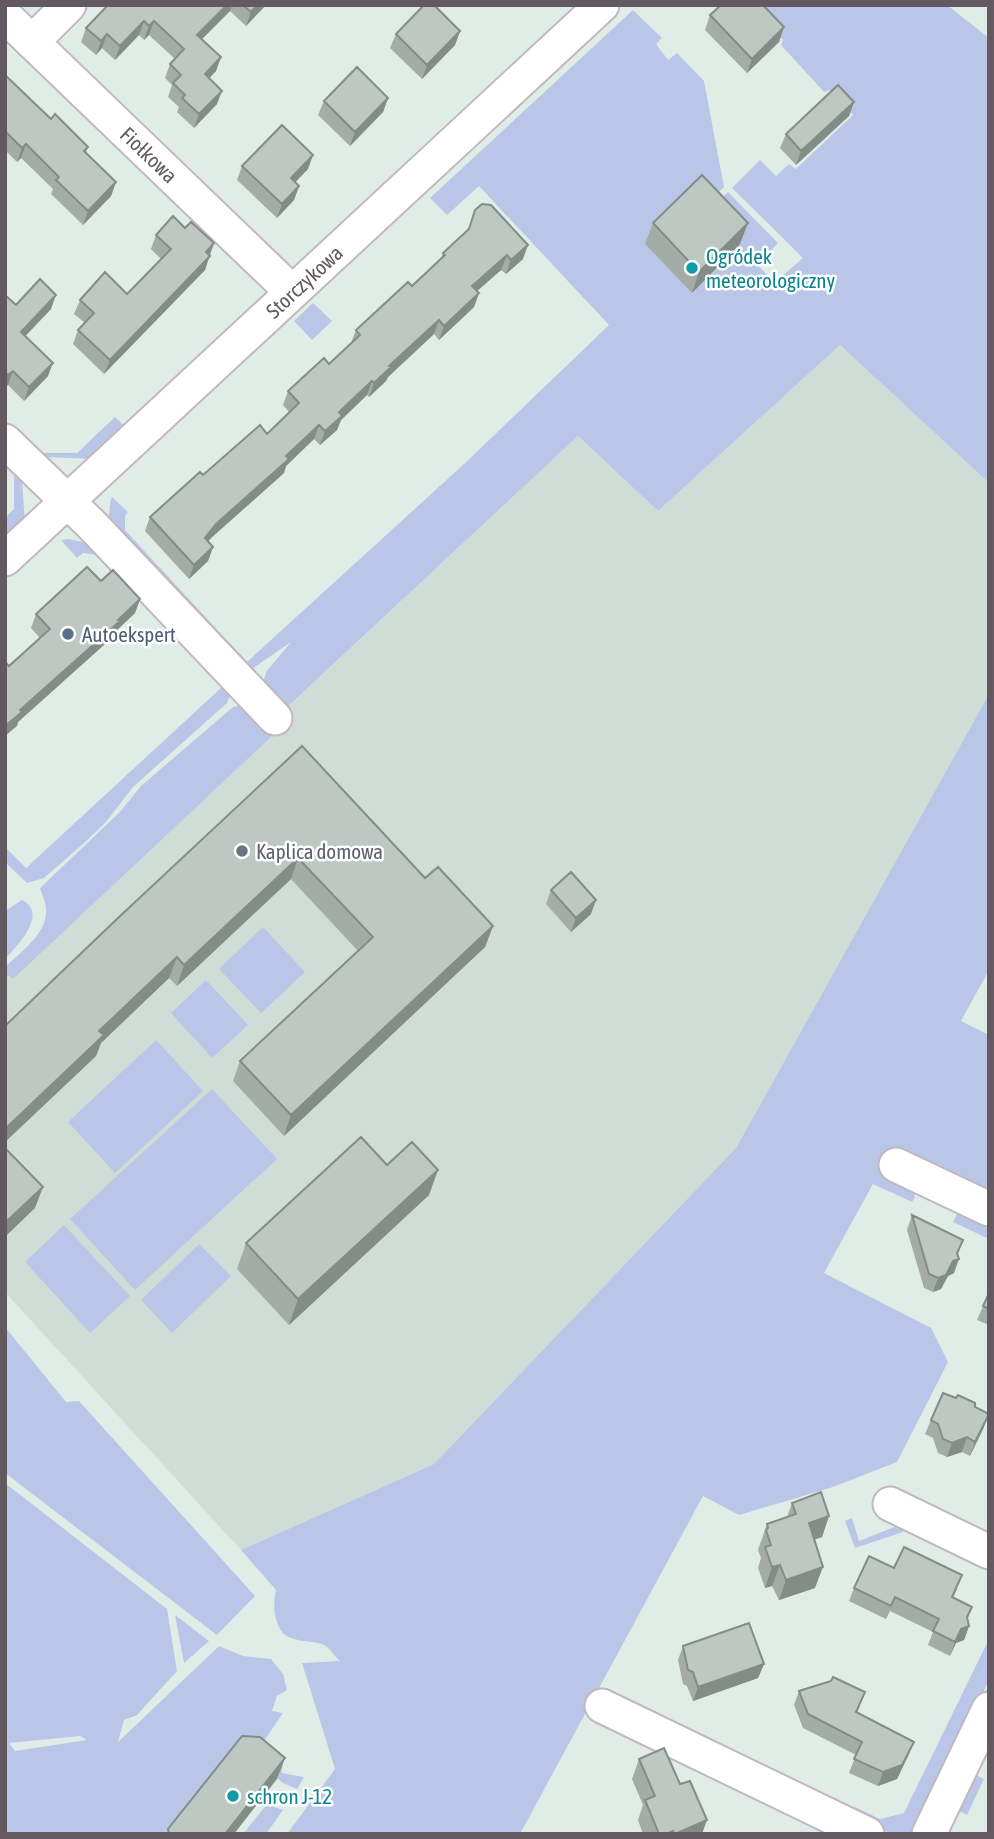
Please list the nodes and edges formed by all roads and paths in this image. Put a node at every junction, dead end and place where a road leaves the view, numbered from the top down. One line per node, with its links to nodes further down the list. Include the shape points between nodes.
1 (69, 5): 4 (street)
2 (602, 5): 5 (street, Storczykowa)
3 (5, 16): 4 (street, Fiołkowa)
4 (32, 42): 5 (street, Fiołkowa)
5 (292, 292): 7 (street, Storczykowa)
6 (5, 441): 7 (street)
7 (67, 501): 8 (street, Storczykowa); 9 (street)
8 (5, 559)
9 (275, 718)
10 (896, 1165): 11 (street)
11 (989, 1209)
12 (890, 1504): 13 (street)
13 (989, 1552)
14 (603, 1706): 16 (street)
15 (989, 1709): 17 (street)
16 (867, 1834)
17 (929, 1834)

